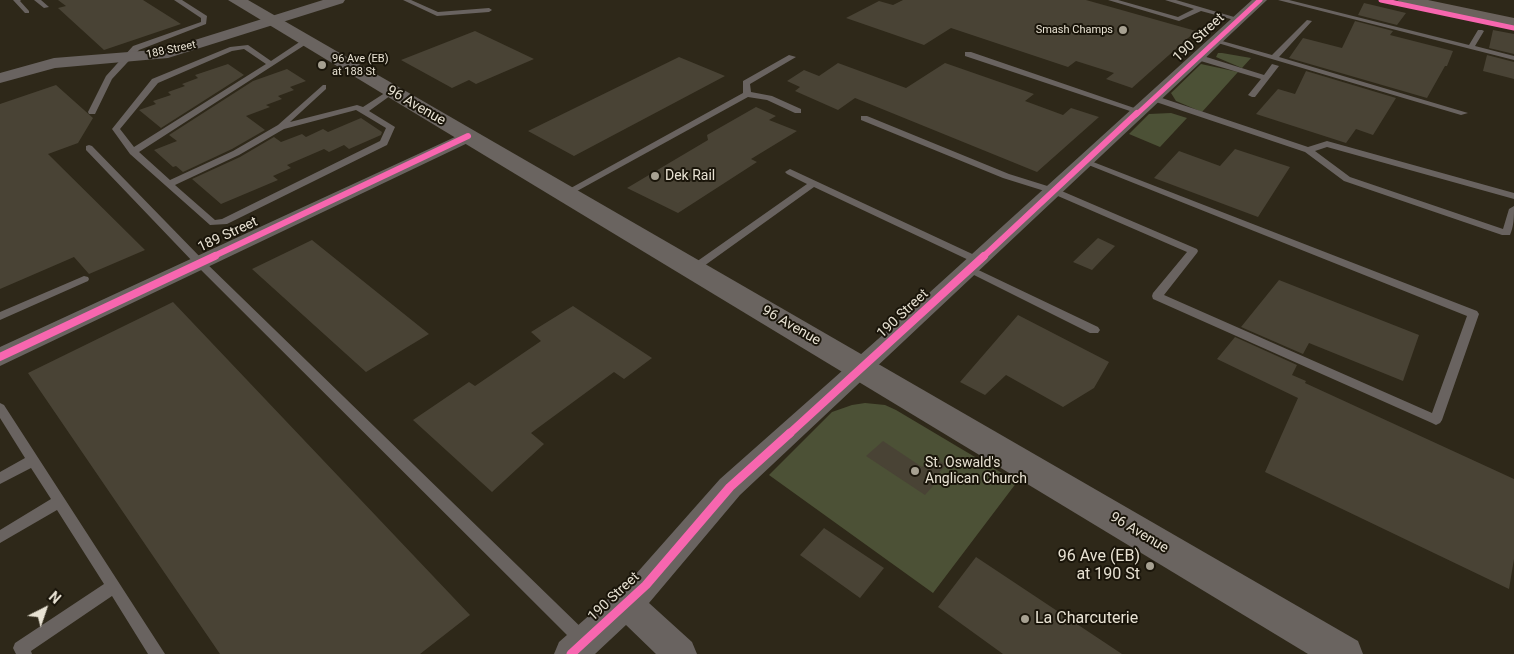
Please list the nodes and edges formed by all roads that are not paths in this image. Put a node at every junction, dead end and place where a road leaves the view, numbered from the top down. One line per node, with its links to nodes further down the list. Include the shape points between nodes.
1 (18, 0): 16 (lane)
2 (37, 0): 13 (lane)
3 (177, 0): 30 (lane, via 205,18 204,23 136,48)
4 (236, 0): 20 (main road, 96 Avenue)
5 (338, 0): 20 (street, 188 Street)
6 (406, 0): 15 (lane, via 437,14)
7 (1111, 0): 14 (lane, via 1179,19)
8 (1168, 0): 14 (lane)
9 (1260, 0): 18 (street, 190 Street)
10 (1281, 0): 25 (lane)
11 (1406, 0): 21 (main road)
12 (1445, 0): 17 (main road)
13 (46, 7)
14 (1200, 9): 18 (lane)
15 (489, 10)
16 (27, 12)
17 (1514, 13)
18 (1238, 19): 24 (street, 190 Street)
19 (1309, 20): 31 (lane)
20 (273, 21): 23 (main road, 96 Avenue); 30 (street, 188 Street, via 177,51)
21 (1514, 23)
22 (1480, 31): 25 (lane)
23 (307, 41): 32 (lane); 36 (main road, 96 Avenue)
24 (1215, 41): 28 (street, 190 Street); 31 (lane)
25 (1471, 47): 29 (lane)
26 (968, 54): 39 (lane)
27 (792, 57): 37 (lane, via 746,83)
28 (1197, 57): 34 (lane); 39 (street, 190 Street)
29 (1514, 58)
30 (126, 59): 33 (street, 188 Street, via 54,63); 42 (lane, via 109,78)
31 (1275, 62): 34 (lane); 43 (lane)
32 (271, 64): 49 (lane); 49 (lane, via 245,47 238,48 154,81 116,129)
33 (0, 78)
34 (1266, 78): 38 (lane)
35 (322, 87): 45 (lane)
36 (390, 91): 40 (lane); 46 (main road, 96 Avenue)
37 (746, 94): 41 (lane, via 769,98); 55 (lane)
38 (1252, 94)
39 (1146, 105): 48 (lane); 50 (street, 190 Street)
40 (363, 111): 45 (lane, via 357,107); 53 (lane, via 391,128 384,143 224,222 213,223)
41 (798, 111)
42 (92, 112)
43 (1464, 113)
44 (864, 118): 54 (lane, via 1006,176)
45 (281, 127): 53 (lane, via 236,153)
46 (468, 136): 55 (main road, 96 Avenue); 58 (street, 189 Street)
47 (89, 148): 58 (lane)
48 (1308, 150): 56 (lane, via 1327,144); 57 (lane, via 1347,179 1506,233)
49 (133, 152): 53 (lane)
50 (1085, 162): 54 (street, 190 Street); 54 (lane, via 1473,314 1436,420 1157,296 1193,251)
51 (790, 172): 52 (lane)
52 (814, 183): 59 (lane); 60 (lane)
53 (169, 184)
54 (1054, 191): 59 (street, 190 Street)
55 (564, 194): 60 (main road, 96 Avenue)
56 (1514, 196)
57 (1514, 209)
58 (200, 262): 64 (street, 189 Street); 73 (lane)
59 (974, 265): 63 (lane); 65 (street, 190 Street)
60 (693, 269): 65 (main road, 96 Avenue)
61 (84, 279): 62 (lane)
62 (0, 316)
63 (1094, 330)
64 (1, 353)
65 (862, 368): 72 (street, 190 Street, via 730,487); 77 (main road, 96 Avenue)
66 (0, 408): 67 (lane)
67 (33, 460): 68 (lane); 69 (lane)
68 (0, 478)
69 (60, 501): 70 (lane); 71 (lane)
70 (0, 537)
71 (114, 586): 74 (lane, via 21,648); 75 (lane)
72 (626, 604): 73 (street, 190 Street); 76 (street)
73 (578, 648)
74 (24, 654)
75 (157, 654)
76 (680, 654)
77 (1344, 654)

